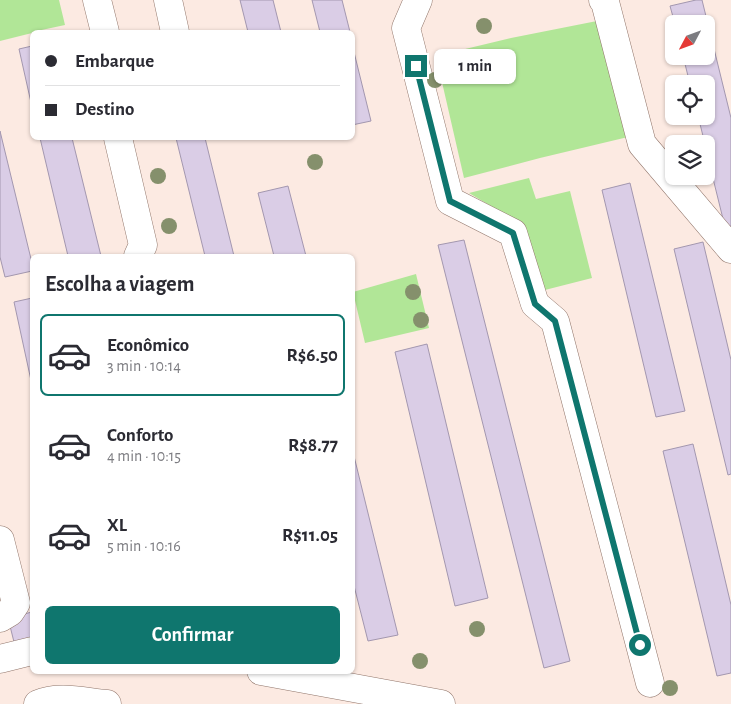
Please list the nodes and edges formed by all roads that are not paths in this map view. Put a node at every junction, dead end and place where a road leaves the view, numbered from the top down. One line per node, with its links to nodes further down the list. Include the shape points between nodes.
1 (97, 0): 5 (street)
2 (168, 0): 6 (street)
3 (418, 0): 15 (street, via 406,28 450,201 513,233 535,304 555,321)
4 (603, 0): 8 (street, via 642,144)
5 (104, 30)
6 (176, 30)
7 (118, 140): 9 (street, via 143,246)
8 (731, 249)
9 (139, 254)
10 (0, 540): 11 (street, via 16,602 10,612)
11 (0, 618)
12 (30, 652): 13 (street)
13 (0, 660)
14 (276, 674): 18 (street)
15 (650, 683)
16 (38, 704): 17 (street, via 59,699)
17 (107, 704)
18 (441, 704)

